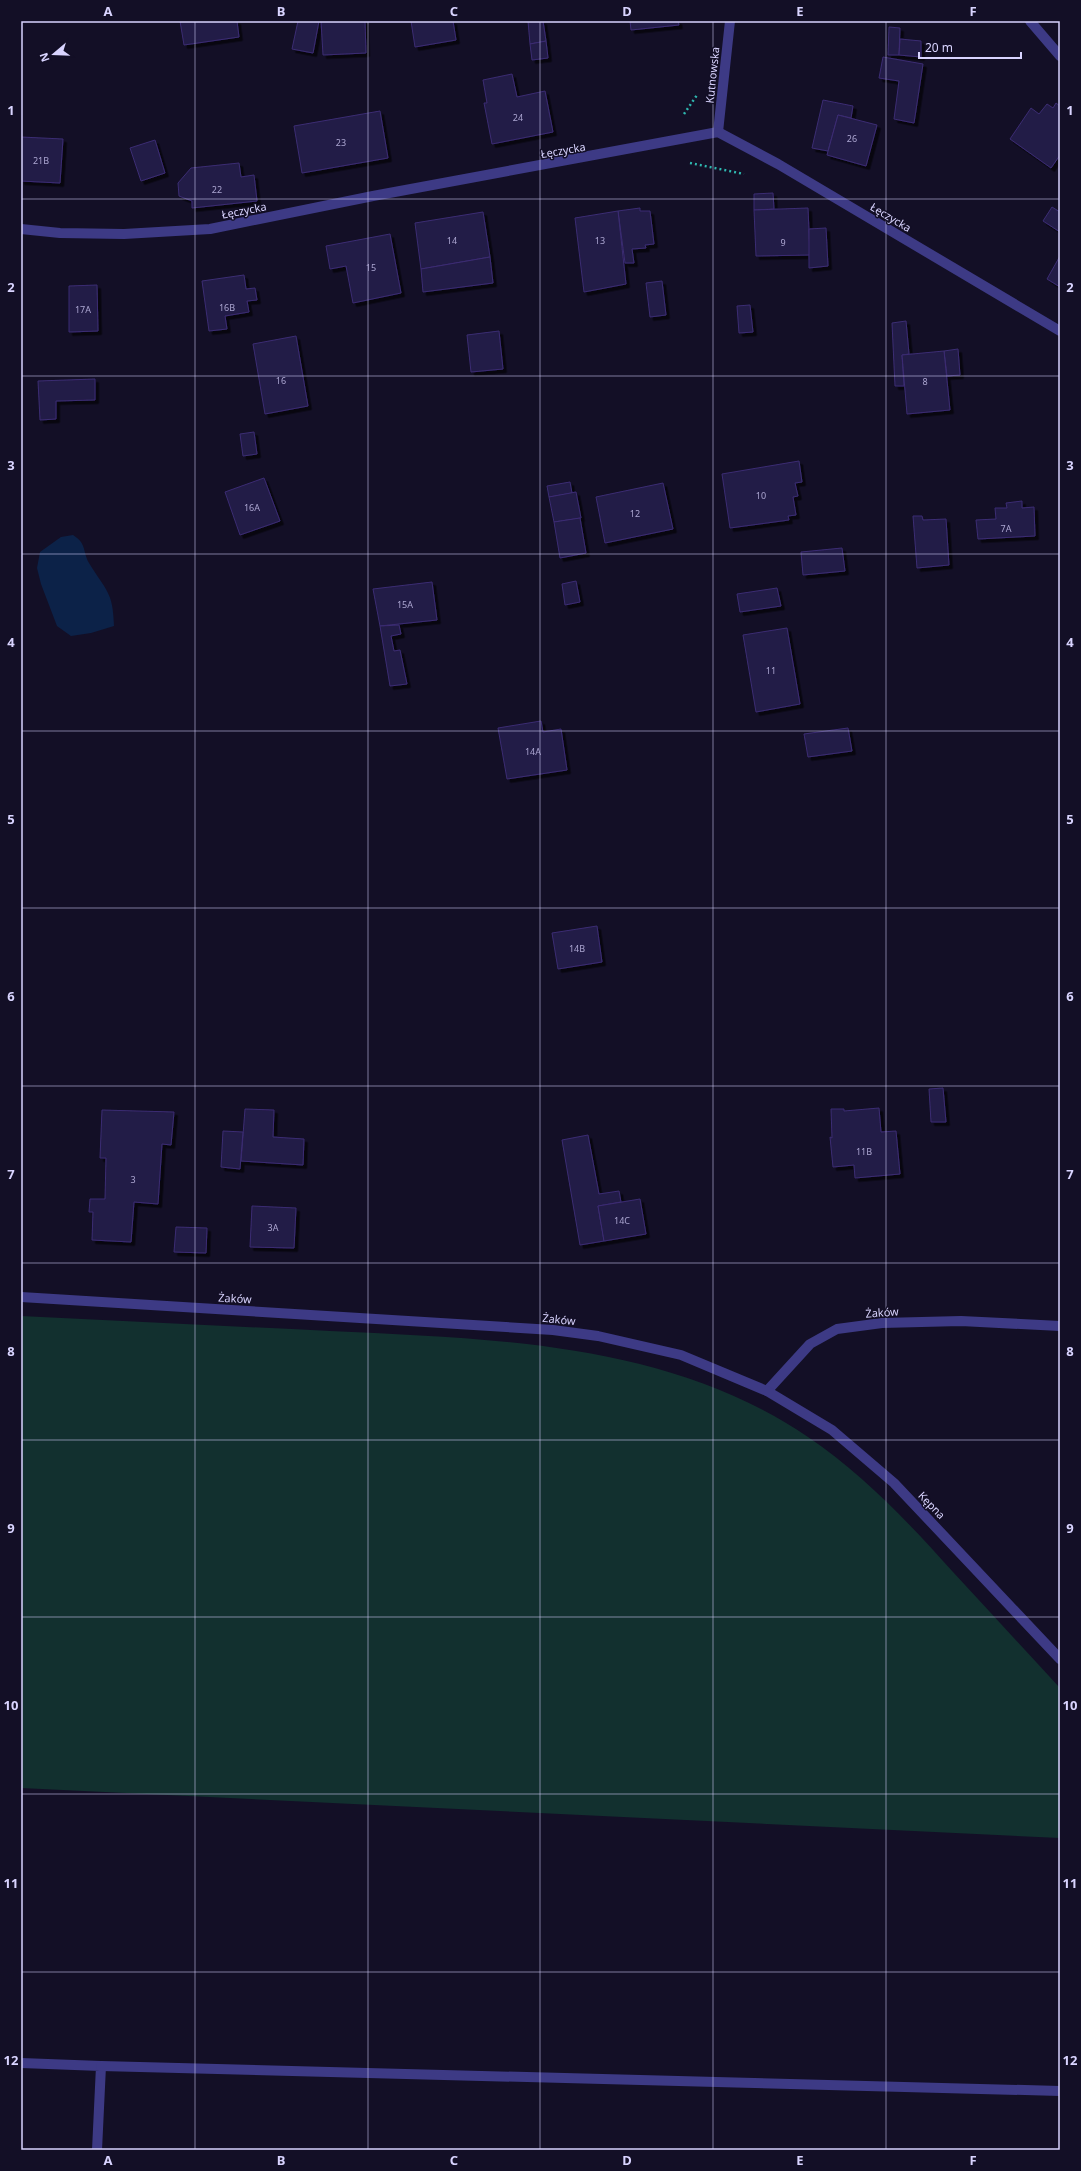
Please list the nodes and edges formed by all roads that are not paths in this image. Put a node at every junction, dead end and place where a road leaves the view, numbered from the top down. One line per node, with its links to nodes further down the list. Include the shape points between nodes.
1 (730, 21): 4 (street, Kutnowska)
2 (1030, 21): 3 (street)
3 (1060, 56)
4 (718, 132): 5 (street, Łęczycka, via 210,229 124,234 60,233); 6 (street, Łęczycka, via 785,168)
5 (21, 229)
6 (1060, 331)
7 (21, 1297): 9 (street, Żaków, via 553,1330 613,1339 681,1355)
8 (1060, 1326): 9 (street, Żaków, via 961,1321 882,1323 837,1329 810,1344)
9 (767, 1391): 10 (street, Kępna, via 832,1430 894,1483)
10 (1060, 1659)
11 (21, 2063): 12 (street)
12 (101, 2066): 13 (street); 14 (street)
13 (1060, 2091)
14 (97, 2150)

